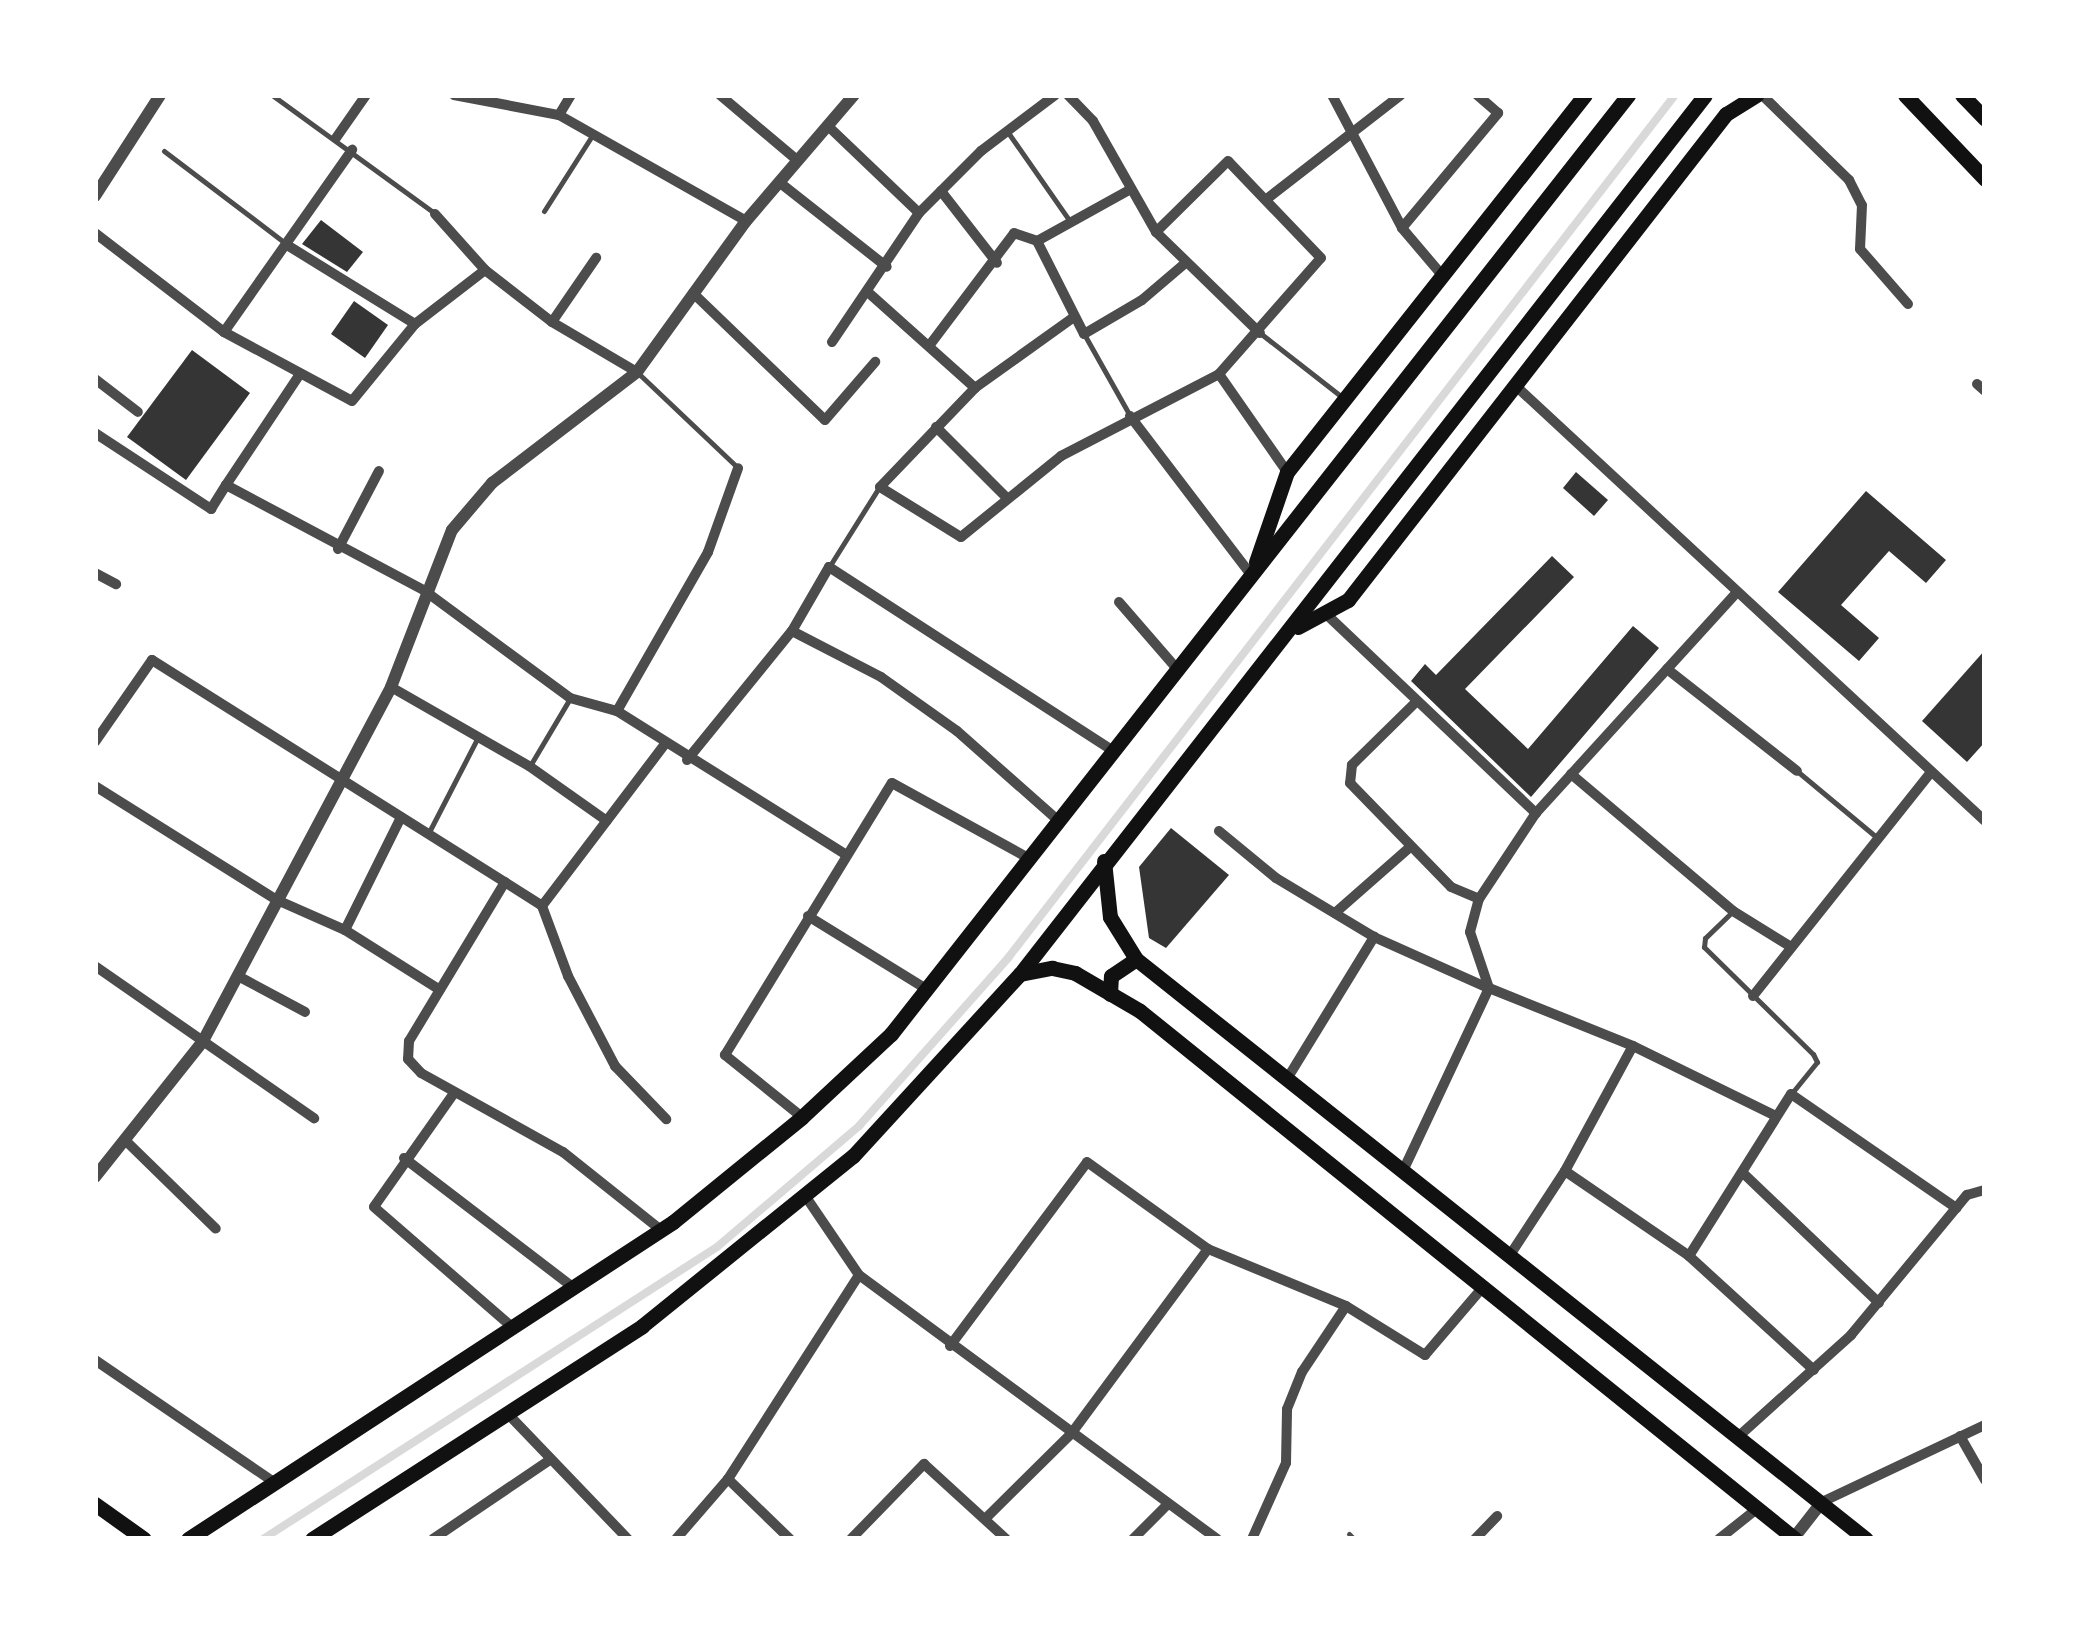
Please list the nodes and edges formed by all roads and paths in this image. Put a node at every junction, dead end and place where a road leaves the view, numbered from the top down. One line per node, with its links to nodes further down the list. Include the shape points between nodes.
1 (160, 95): 37 (street)
2 (272, 95): 29 (lane)
3 (366, 95): 29 (street)
4 (454, 95): 21 (street)
5 (571, 95): 23 (street)
6 (720, 95): 32 (street)
7 (854, 95): 25 (street)
8 (1055, 95): 27 (street)
9 (1068, 95): 35 (street, via 1093,121)
10 (1332, 95): 26 (street)
11 (1401, 95): 26 (street)
12 (1477, 95): 44 (street, via 1498,112)
13 (1584, 95): 54 (main road)
14 (1628, 95): 87 (main road)
15 (1705, 95): 93 (main road)
16 (1738, 95): 22 (main road)
17 (1760, 95): 22 (main road); 57 (street, via 1849,180 1862,205 1860,248)
18 (1895, 95): 20 (main road)
19 (1962, 95): 24 (main road)
20 (1908, 98): 33 (main road)
21 (488, 99): 23 (street)
22 (1726, 114): 71 (main road)
23 (560, 115): 28 (street)
24 (1985, 119)
25 (830, 127): 32 (street); 40 (street)
26 (1350, 130): 38 (street); 44 (street)
27 (1007, 131): 36 (street); 43 (lane)
28 (593, 134): 39 (lane); 42 (street)
29 (336, 138): 30 (lane)
30 (352, 150): 41 (lane); 48 (street)
31 (164, 151): 48 (lane)
32 (797, 160): 34 (street)
33 (1985, 179)
34 (779, 182): 42 (street); 52 (street)
35 (1132, 188): 43 (street); 45 (street)
36 (941, 191): 40 (street); 50 (street)
37 (95, 196)
38 (1268, 198): 45 (street, via 1228,161); 62 (street, via 1321,258)
39 (544, 210)
40 (920, 213): 52 (street)
41 (435, 214): 53 (street)
42 (746, 221): 55 (street)
43 (1071, 222): 47 (street)
44 (1402, 228): 54 (street)
45 (1156, 232): 51 (street)
46 (95, 233): 61 (street)
47 (1037, 241): 50 (street, via 1014,233); 58 (street)
48 (286, 244): 60 (street); 61 (street)
49 (596, 258): 59 (street)
50 (997, 263): 65 (street)
51 (1183, 265): 62 (street); 63 (street, via 1142,300)
52 (887, 267): 56 (street)
53 (485, 270): 59 (street); 60 (street)
54 (1441, 274): 73 (main road)
55 (692, 293): 66 (street, via 824,420); 67 (street)
56 (870, 294): 64 (street); 65 (street)
57 (1908, 304)
58 (1074, 317): 63 (street); 72 (street)
59 (552, 322): 67 (street)
60 (415, 324): 68 (street, via 352,401)
61 (224, 332): 68 (street)
62 (1260, 333): 69 (street); 73 (lane)
63 (1084, 334): 75 (lane)
64 (832, 342)
65 (930, 346): 72 (street)
66 (876, 362)
67 (637, 372): 78 (lane); 89 (street, via 492,483 452,530)
68 (300, 374): 81 (street)
69 (1220, 374): 75 (street, via 1194,392); 80 (street)
70 (95, 379): 74 (street)
71 (1517, 387): 90 (street); 92 (main road, via 1348,600)
72 (974, 388): 76 (street)
73 (1344, 398): 80 (main road)
74 (138, 412)
75 (1130, 416): 83 (street); 87 (street)
76 (936, 427): 82 (street); 83 (street)
77 (95, 434): 81 (street, via 212,509)
78 (738, 468): 100 (street, via 708,552)
79 (379, 472): 84 (street)
80 (1287, 472): 87 (main road)
81 (226, 485): 84 (street)
82 (880, 487): 83 (street, via 961,537); 85 (lane)
83 (1007, 498)
84 (338, 549): 89 (street)
85 (829, 566): 94 (street); 104 (street)
86 (95, 573): 88 (street)
87 (1251, 574): 96 (main road)
88 (116, 584)
89 (425, 591): 97 (street); 98 (street)
90 (1735, 594): 95 (street); 108 (street)
91 (1118, 602): 96 (street)
92 (1326, 613): 93 (main road); 99 (street)
93 (1294, 628): 123 (main road)
94 (792, 631): 105 (street); 116 (street, via 912,698)
95 (1668, 669): 107 (street); 109 (street)
96 (1178, 670): 104 (main road)
97 (391, 687): 101 (street); 110 (street)
98 (570, 698): 100 (street); 106 (lane)
99 (1416, 702): 112 (street); 120 (street, via 1348,774)
100 (617, 711): 103 (street)
101 (478, 737): 106 (street); 118 (lane)
102 (95, 742): 110 (street, via 152,660)
103 (665, 744): 105 (street); 114 (street)
104 (1115, 752): 116 (main road)
105 (687, 760): 121 (street)
106 (529, 766): 114 (street)
107 (1797, 771): 119 (lane)
108 (1931, 772): 115 (street); 119 (street)
109 (1572, 774): 112 (street); 128 (street)
110 (340, 779): 113 (street); 126 (street)
111 (95, 786): 126 (street)
112 (1536, 813): 125 (street)
113 (401, 817): 118 (street); 131 (street)
114 (607, 821): 127 (street)
115 (1985, 821)
116 (1060, 822): 122 (main road)
117 (1219, 832): 129 (street, via 1276,878)
118 (428, 834): 124 (street)
119 (1875, 836): 133 (street)
120 (1410, 847): 125 (street, via 1452,887); 129 (street)
121 (847, 855): 122 (street, via 892,783); 130 (street)
122 (1030, 859): 140 (main road)
123 (1104, 861): 134 (main road, via 1110,917); 136 (main road)
124 (505, 882): 127 (street); 139 (street)
125 (1479, 899): 138 (street, via 1470,932)
126 (277, 900): 131 (street); 137 (street)
127 (542, 906): 152 (street, via 568,976 615,1066)
128 (1733, 911): 133 (street); 142 (lane, via 1704,946)
129 (1336, 913): 132 (street)
130 (808, 916): 140 (street); 151 (street, via 725,1054)
131 (345, 930): 139 (street)
132 (1374, 938): 138 (street); 146 (street)
133 (1792, 947): 142 (street)
134 (1136, 959): 141 (main road, via 1112,976); 146 (main road)
135 (95, 966): 144 (street)
136 (1020, 974): 141 (main road, via 1052,968); 160 (main road, via 900,1107)
137 (238, 976): 143 (street); 144 (street)
138 (1489, 988): 145 (street); 155 (street)
139 (440, 990): 147 (street, via 408,1041 408,1059)
140 (929, 990): 151 (main road)
141 (1110, 994): 168 (main road)
142 (1753, 996): 148 (lane, via 1816,1062)
143 (305, 1012)
144 (203, 1041): 150 (street); 153 (street)
145 (1634, 1046): 149 (street); 156 (street)
146 (1287, 1080): 155 (main road)
147 (454, 1092): 154 (street); 163 (street, via 564,1152)
148 (1791, 1094): 149 (street); 161 (street)
149 (1776, 1116): 157 (street)
150 (314, 1118)
151 (802, 1118): 163 (main road)
152 (666, 1119)
153 (127, 1142): 158 (street); 162 (street)
154 (404, 1158): 169 (street); 172 (street, via 374,1208)
155 (1402, 1172): 165 (main road)
156 (1566, 1172): 165 (street); 166 (street)
157 (1743, 1173): 166 (street); 170 (street)
158 (95, 1177)
159 (1985, 1190): 161 (street, via 1967,1195)
160 (806, 1197): 167 (street); 176 (main road, via 642,1326)
161 (1956, 1208): 170 (street)
162 (216, 1229)
163 (661, 1230): 169 (main road)
164 (1208, 1249): 171 (street); 173 (street, via 1087,1162); 178 (street)
165 (1510, 1254): 179 (main road)
166 (1689, 1256): 175 (street)
167 (858, 1275): 173 (street); 182 (street)
168 (1483, 1287): 171 (street, via 1424,1356); 188 (main road)
169 (576, 1290): 172 (main road)
170 (1879, 1304): 175 (street)
171 (1346, 1306): 203 (street, via 1302,1372 1288,1409 1286,1463)
172 (514, 1329): 184 (main road)
173 (950, 1346): 178 (street)
174 (97, 1366): 184 (street)
175 (1814, 1370): 179 (street)
176 (508, 1414): 181 (street); 194 (main road)
177 (1985, 1425): 180 (street)
178 (1072, 1434): 187 (street); 190 (street)
179 (1739, 1436): 185 (main road)
180 (1960, 1436): 183 (street); 185 (street)
181 (548, 1461): 195 (street); 196 (street)
182 (728, 1479): 197 (street); 198 (street)
183 (1985, 1480)
184 (275, 1482): 193 (main road)
185 (1822, 1502): 191 (street); 206 (main road)
186 (95, 1504): 192 (main road)
187 (1167, 1504): 201 (street); 202 (street)
188 (1758, 1508): 191 (main road); 205 (street)
189 (1498, 1516): 204 (street)
190 (986, 1518): 199 (street, via 924,1464); 200 (street)
191 (1794, 1538)
192 (144, 1539)
193 (188, 1539)
194 (312, 1539)
195 (433, 1539)
196 (628, 1539)
197 (676, 1539)
198 (790, 1539)
199 (851, 1539)
200 (1006, 1539)
201 (1133, 1539)
202 (1217, 1539)
203 (1252, 1539)
204 (1475, 1539)
205 (1719, 1539)
206 (1866, 1539)

